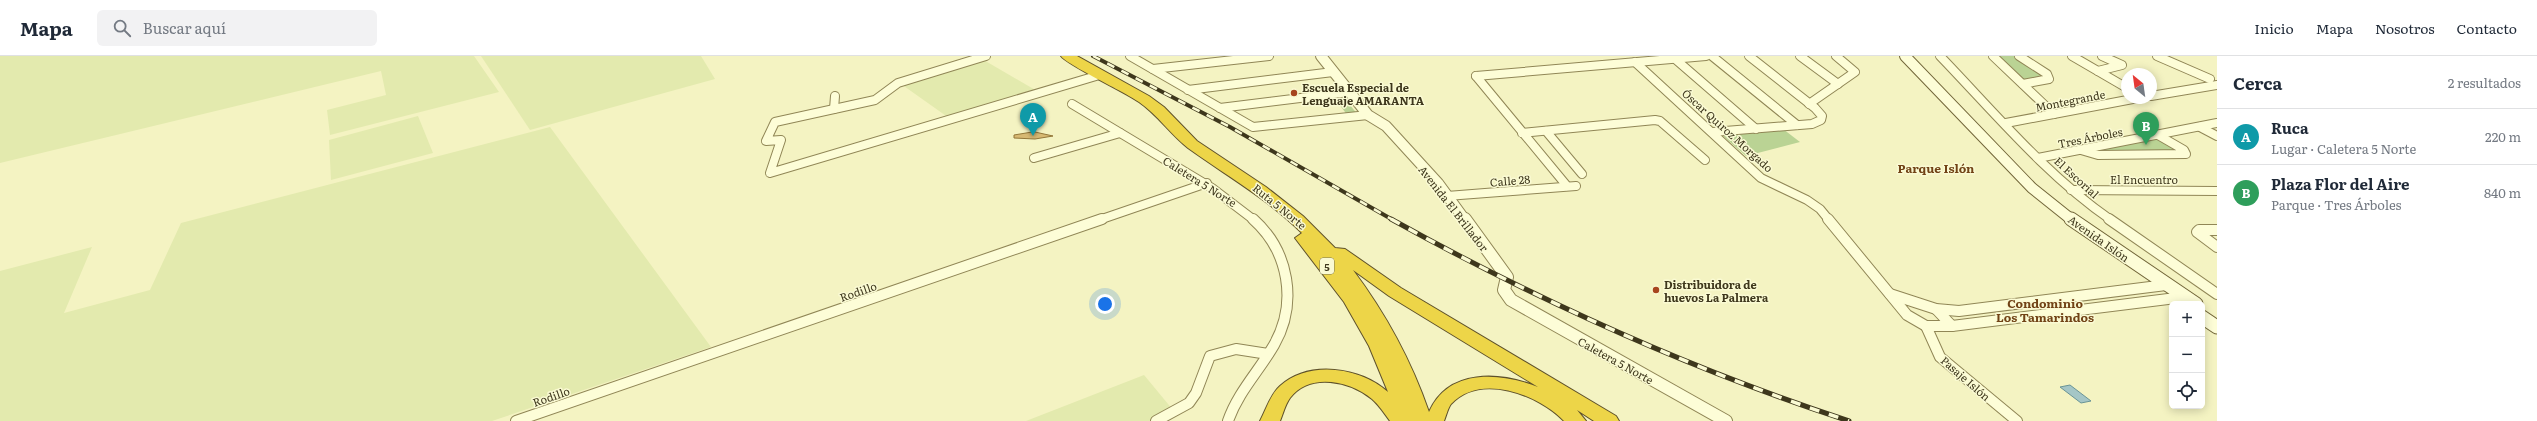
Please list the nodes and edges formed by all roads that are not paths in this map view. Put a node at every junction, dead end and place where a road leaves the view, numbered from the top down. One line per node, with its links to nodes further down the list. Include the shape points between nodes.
1 (986, 56): 38 (street, via 898,83 875,100)
2 (1060, 56): 25 (highway, Ruta 5 Norte / 5)
3 (1091, 56): 20 (highway); 25 (highway)
4 (1130, 56): 22 (street)
5 (1269, 56): 22 (street)
6 (1321, 56): 24 (street, Avenida El Brillador)
7 (1706, 56): 19 (street)
8 (1712, 56): 43 (street)
9 (1749, 56): 36 (street)
10 (1800, 56): 27 (street)
11 (1836, 56): 27 (street, via 1855,71)
12 (1905, 56): 64 (main road, Avenida Islón, via 2008,166 2061,212)
13 (1940, 56): 41 (street, El Escorial)
14 (1993, 56): 28 (street)
15 (2019, 56): 28 (street, via 2047,74 2048,79)
16 (2072, 56): 23 (street)
17 (2102, 56): 23 (street, via 2122,65)
18 (2157, 56): 26 (street)
19 (1673, 57): 21 (street); 45 (street)
20 (1072, 58): 25 (highway, Ruta 5 Norte / 5)
21 (1635, 62): 47 (street, Óscar Quiroz Morgado); 49 (street, via 1476,76)
22 (1153, 69): 30 (street)
23 (2098, 71): 29 (street)
24 (1333, 72): 30 (street); 31 (street, Avenida El Brillador)
25 (1100, 76): 38 (street, via 770,173 781,140 766,141 775,122); 61 (highway, Ruta 5 Norte / 5, via 1154,106 1190,143 1252,184); 82 (highway, Ruta 5 Norte / 5, via 1146,105 1182,147 1261,201 1315,252 1347,291 1372,331 1391,374)
26 (2215, 82): 32 (street)
27 (1838, 84): 36 (street)
28 (2023, 84): 39 (street)
29 (2121, 84)
30 (1188, 90): 37 (street)
31 (1349, 92): 37 (street); 40 (street, Avenida El Brillador)
32 (2157, 95)
33 (835, 96): 38 (street)
34 (2121, 101): 39 (street, Montegrande)
35 (1072, 104): 48 (street, Caletera 5 Norte)
36 (1809, 104): 43 (street, via 1822,116 1816,123)
37 (1220, 108): 40 (street, via 1253,127)
38 (834, 109)
39 (2054, 114): 41 (street, Montegrande)
40 (1368, 115): 60 (street, Avenida El Brillador, via 1386,126)
41 (2006, 123): 54 (street, El Escorial)
42 (2217, 123): 44 (street, Tres Árboles)
43 (1797, 126): 45 (street)
44 (2200, 127): 50 (street, Tres Árboles); 51 (street)
45 (1756, 129): 47 (street)
46 (1546, 131): 49 (street); 55 (street, via 1660,121); 56 (street)
47 (1713, 132): 65 (street, Óscar Quiroz Morgado, via 1761,178 1820,208)
48 (1120, 133): 53 (street); 57 (street, Caletera 5 Norte)
49 (1522, 133): 60 (street, Calle 28, via 1571,186)
50 (2158, 135): 52 (street, Tres Árboles); 52 (street, via 2184,150 2186,154 2098,155)
51 (2217, 136)
52 (2080, 150): 54 (street, Tres Árboles)
53 (1034, 158)
54 (2038, 158): 58 (street, El Escorial)
55 (1705, 160)
56 (1582, 174)
57 (1207, 183): 76 (street, Caletera 5 Norte, via 1242,208 1261,227 1276,248 1283,264 1289,293 1287,310 1280,334); 77 (street, Rodillo)
58 (2071, 190): 59 (street, El Encuentro); 66 (street, El Escorial, via 2098,212)
59 (2217, 191)
60 (1447, 196): 67 (street, Avenida El Brillador, via 1507,277 1503,285)
61 (1297, 219): 83 (highway, Ruta 5 Norte / 5, via 1339,262 1378,317 1402,363); 86 (highway, via 1347,259 1395,292)
62 (2217, 230): 63 (street, via 2197,232)
63 (2217, 247)
64 (2161, 285): 68 (main road, Avenida Islón); 69 (street, via 1990,308 1959,311)
65 (1890, 294): 69 (street); 73 (street, Óscar Quiroz Morgado, via 1907,315)
66 (2217, 294)
67 (1507, 296): 87 (street, Caletera 5 Norte, via 1542,319)
68 (2180, 300): 74 (street)
69 (1936, 309): 74 (street)
70 (2205, 310): 71 (main road)
71 (2217, 318)
72 (2205, 319): 75 (main road)
73 (1926, 326): 74 (street); 88 (street, Pasaje Islón, via 1936,351)
74 (1952, 326)
75 (2217, 327)
76 (1268, 354): 78 (street, via 1236,349 1210,356 1196,393 1189,403); 79 (street, Caletera 5 Norte, via 1237,401)
77 (516, 421)
78 (1156, 421)
79 (1228, 421)
80 (1270, 421): 81 (highway, via 1280,399 1291,387 1304,380 1329,376 1350,379 1368,387 1385,401)
81 (1400, 421)
82 (1406, 421)
83 (1422, 421)
84 (1434, 421): 85 (highway, via 1439,407 1453,393 1474,385 1491,383 1517,386 1540,393 1559,404)
85 (1576, 421)
86 (1609, 421)
87 (1726, 421)
88 (2016, 421)

